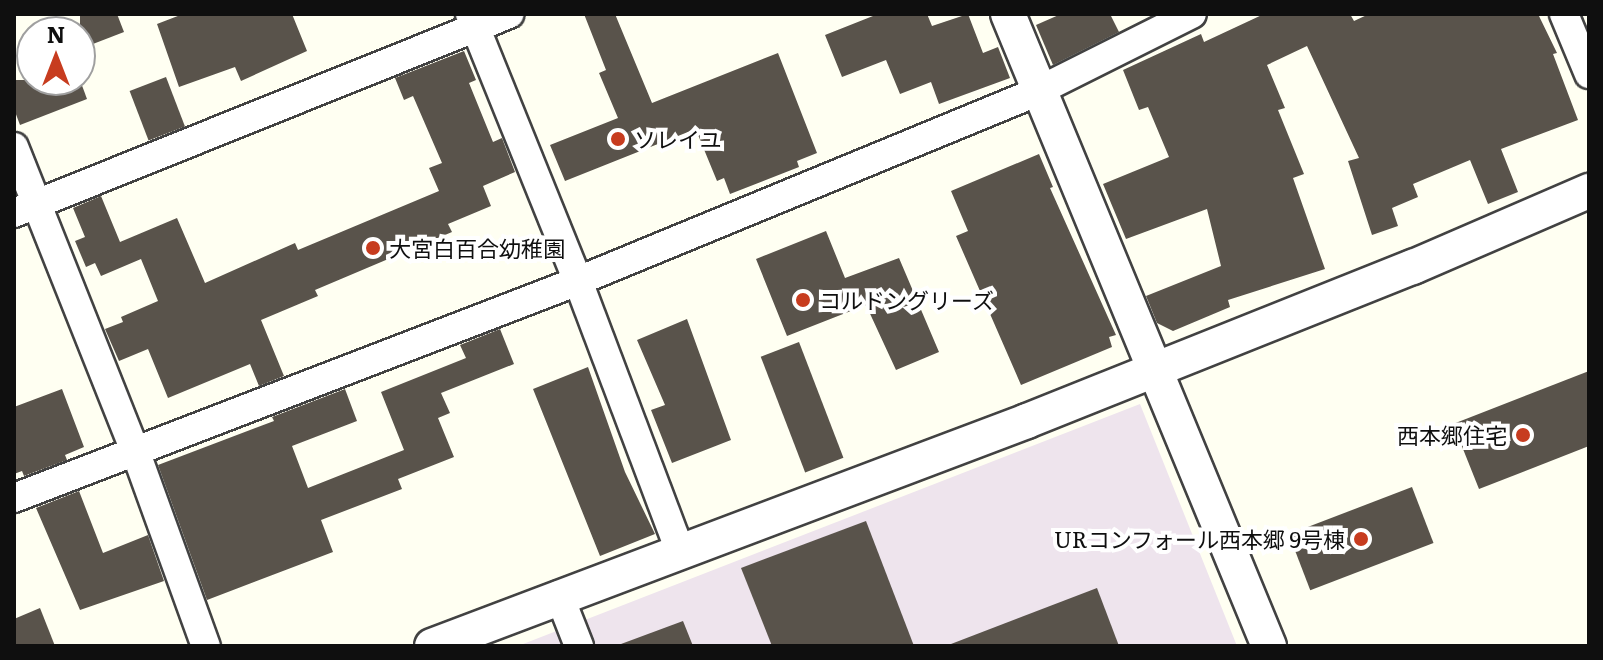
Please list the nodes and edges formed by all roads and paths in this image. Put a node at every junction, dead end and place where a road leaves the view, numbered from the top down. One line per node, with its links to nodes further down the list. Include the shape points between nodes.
1 (509, 14): 5 (street)
2 (1008, 14): 7 (street)
3 (1192, 14): 7 (street)
4 (1564, 14): 6 (street)
5 (473, 21): 10 (street); 11 (street)
6 (1589, 74)
7 (1038, 91): 11 (street); 12 (street)
8 (14, 147): 10 (street)
9 (1589, 191): 12 (street)
10 (26, 208): 13 (street)
11 (578, 281): 13 (street); 15 (street)
12 (1156, 370): 15 (street); 20 (street)
13 (136, 453): 14 (street); 18 (street)
14 (14, 498)
15 (680, 551): 16 (street)
16 (559, 595): 17 (street); 19 (street)
17 (445, 644)
18 (206, 646)
19 (579, 646)
20 (1269, 646)

